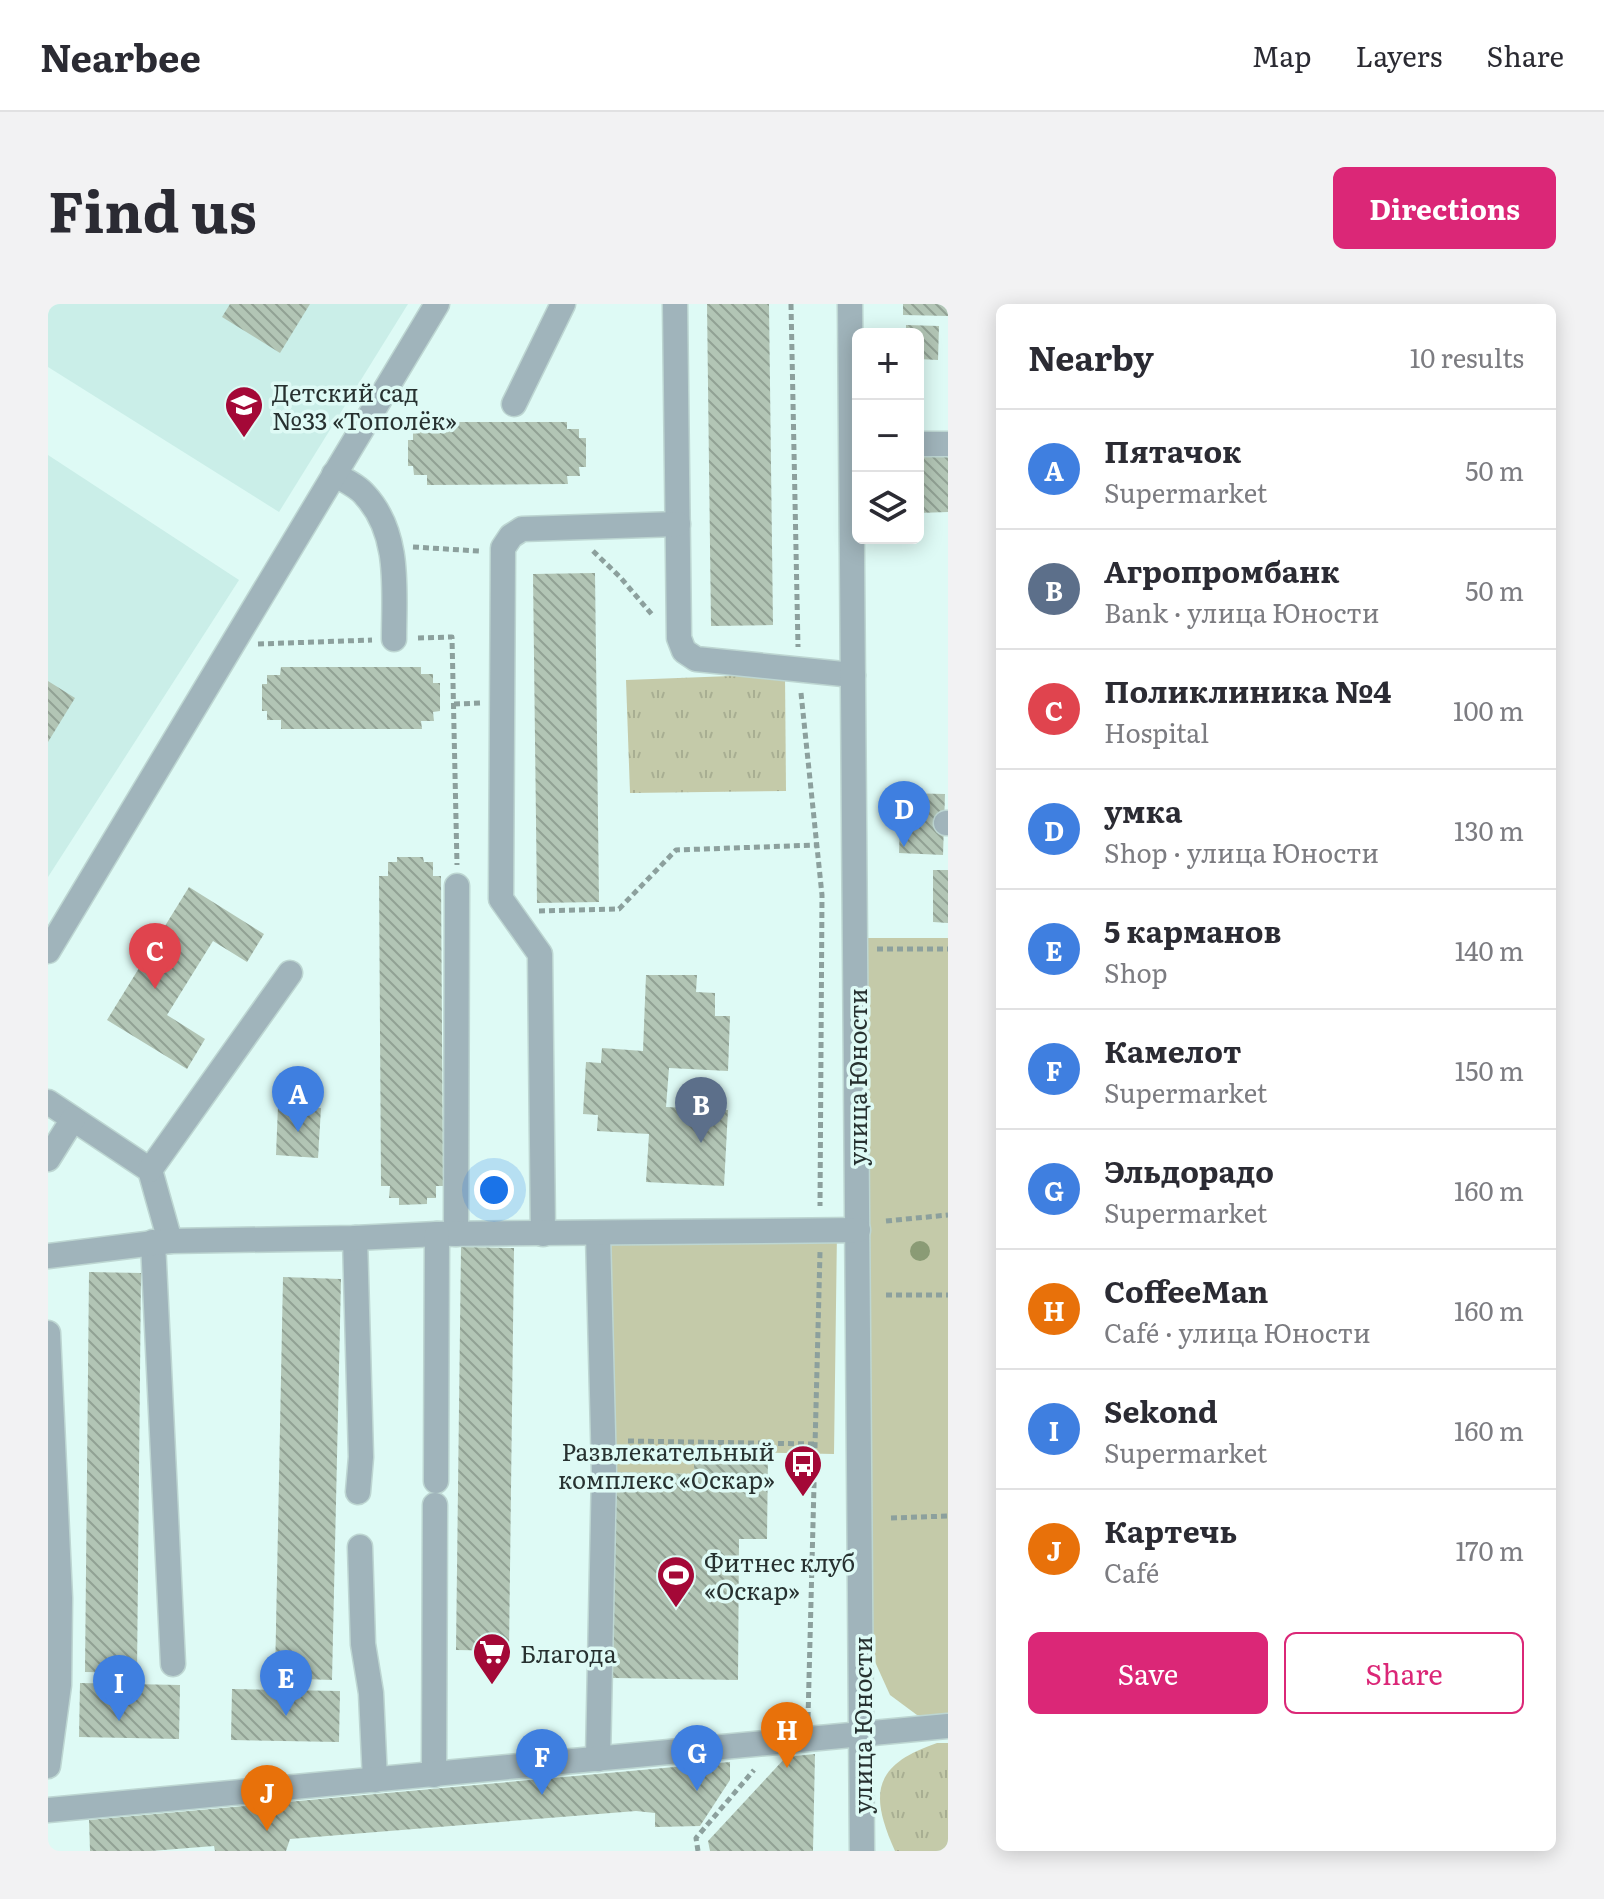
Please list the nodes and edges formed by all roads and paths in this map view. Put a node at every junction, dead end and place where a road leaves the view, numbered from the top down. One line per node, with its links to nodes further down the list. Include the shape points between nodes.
1 (437, 304): 11 (street)
2 (563, 304): 7 (street)
3 (675, 304): 12 (street)
4 (791, 304): 19 (path)
5 (850, 304): 6 (street, улица Юности)
6 (853, 400)
7 (514, 404)
8 (924, 444): 9 (street)
9 (948, 444)
10 (855, 472): 20 (street, улица Юности)
11 (334, 474): 13 (street, via 365,494 386,526); 26 (street)
12 (678, 524): 15 (street, via 522,529 511,536); 16 (street)
13 (391, 546): 15 (path); 17 (street)
14 (592, 550): 16 (path)
15 (503, 552): 23 (street, via 501,899)
16 (679, 638): 19 (street, via 684,651 696,659)
17 (394, 639): 18 (path); 22 (path, via 452,637)
18 (293, 643)
19 (799, 669): 20 (street); 21 (path)
20 (853, 675): 24 (street, улица Юности)
21 (817, 845): 23 (path, via 676,850 619,909); 35 (path, via 822,895)
22 (457, 886): 36 (street)
23 (510, 912): 37 (street, via 540,954)
24 (855, 949): 25 (path); 34 (street, улица Юности)
25 (948, 949)
26 (48, 951)
27 (290, 973): 31 (street)
28 (48, 1102): 29 (street)
29 (73, 1119): 30 (street); 31 (street)
30 (48, 1159)
31 (150, 1170): 40 (street)
32 (948, 1215): 33 (path)
33 (886, 1221)
34 (858, 1230): 35 (street); 54 (street, улица Юности)
35 (820, 1231): 38 (street); 46 (path)
36 (447, 1234): 37 (street); 39 (street); 59 (street, via 436,1493)
37 (543, 1234): 38 (street)
38 (598, 1234): 45 (street)
39 (355, 1238): 40 (street); 47 (street)
40 (161, 1241): 41 (street); 51 (street)
41 (48, 1256)
42 (886, 1295): 43 (path)
43 (948, 1295)
44 (48, 1333): 52 (street, via 60,1598)
45 (603, 1441): 46 (path); 56 (street)
46 (815, 1444): 55 (path)
47 (358, 1492)
48 (948, 1516): 49 (path)
49 (891, 1518)
50 (360, 1547): 60 (street)
51 (173, 1664)
52 (53, 1685): 58 (street)
53 (948, 1726): 54 (street)
54 (861, 1733): 55 (street); 63 (street, улица Юности)
55 (807, 1738): 56 (street)
56 (598, 1759): 59 (street)
57 (761, 1762): 62 (path, via 696,1838)
58 (48, 1766)
59 (434, 1775): 60 (street)
60 (375, 1780): 61 (street)
61 (48, 1810)
62 (698, 1851)
63 (862, 1851)

